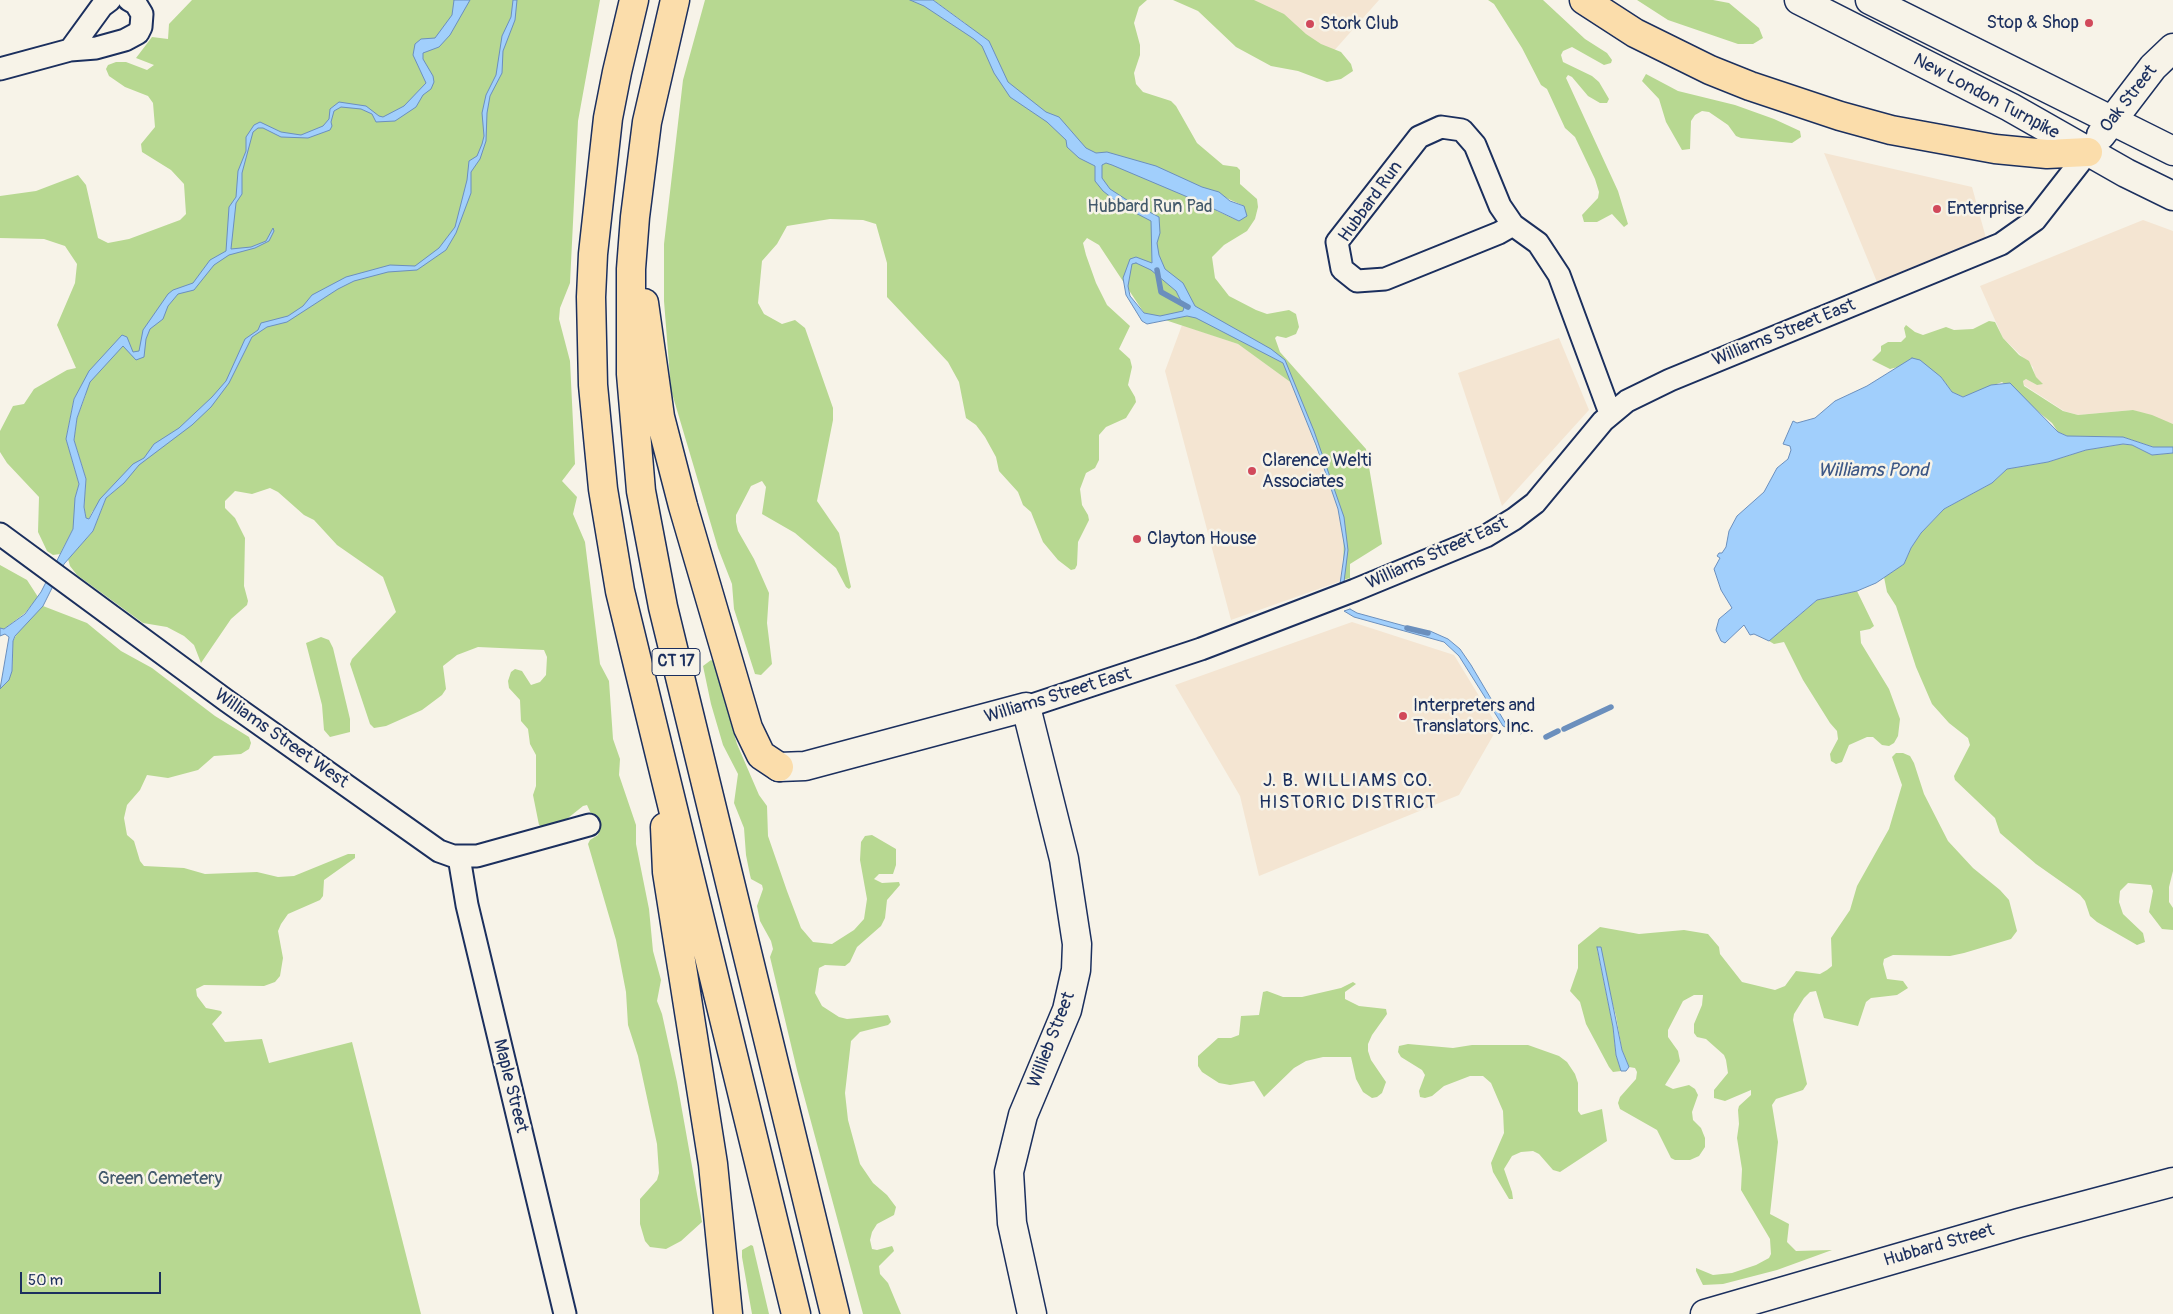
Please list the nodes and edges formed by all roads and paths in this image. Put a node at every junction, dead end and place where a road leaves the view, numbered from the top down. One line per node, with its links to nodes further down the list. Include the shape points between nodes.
1 (110, 0): 9 (street)
2 (129, 0): 9 (street, via 142,14 138,33 96,48)
3 (634, 0): 21 (highway, CT 17, via 601,164 591,297 593,385 610,540)
4 (675, 0): 16 (highway, CT 17, via 647,122)
5 (1584, 0): 13 (highway, via 1635,33 1710,70 1840,116 1934,139 2005,151)
6 (1799, 0): 13 (street, New London Turnpike, via 2015,110)
7 (1870, 0): 11 (street, New London Turnpike)
8 (2173, 48): 11 (street, Oak Street, via 2152,67)
9 (70, 50): 10 (street)
10 (0, 69)
11 (2112, 121): 12 (street, New London Turnpike); 13 (street, Oak Street)
12 (2173, 151)
13 (2088, 152): 14 (street, New London Turnpike); 17 (street, Williams Street East, via 2045,210 2013,238 1670,380 1627,401)
14 (2173, 196)
15 (1513, 225): 15 (street, Hubbard Run, via 1385,279 1357,281 1342,268 1337,242 1419,136 1441,127 1462,130 1475,146 1500,206); 17 (street, Hubbard Run, via 1538,243 1559,275)
16 (631, 269): 20 (highway, via 646,310 657,398 670,462 746,719 761,755); 28 (highway, CT 17, via 633,413 654,569)
17 (1610, 414): 19 (street, Williams Street East, via 1535,503 1486,536 1201,649)
18 (0, 534): 23 (street, Williams Street West, via 430,845)
19 (1026, 707): 20 (street, Williams Street East, via 814,763); 29 (street, Willieb Street, via 1064,859 1078,944 1067,1010 1023,1114 1009,1172 1012,1223)
20 (779, 767)
21 (669, 793): 26 (highway, via 665,834 667,872 712,1164); 27 (highway, CT 17)
22 (589, 825): 23 (street, Williams Street West, via 484,855)
23 (459, 857): 25 (street, Maple Street, via 467,905)
24 (2173, 1182): 30 (street, Hubbard Street)
25 (566, 1314)
26 (728, 1314)
27 (796, 1314)
28 (835, 1314)
29 (1032, 1314)
30 (1705, 1314)

